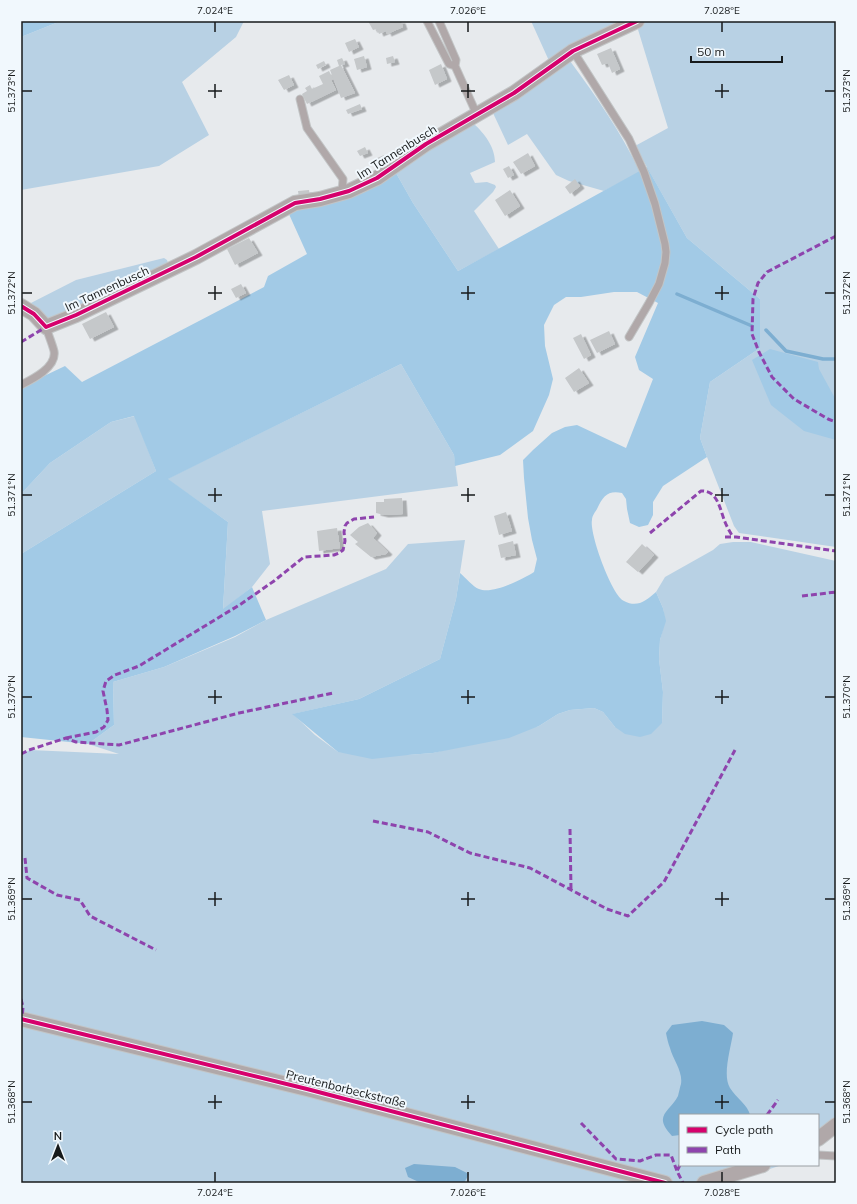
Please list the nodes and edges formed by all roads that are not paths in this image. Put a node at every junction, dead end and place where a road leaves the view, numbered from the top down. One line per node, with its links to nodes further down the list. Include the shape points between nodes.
1 (427, 21): 5 (lane, via 449,64)
2 (439, 21): 5 (lane, via 456,60)
3 (628, 23): 4 (street, Im Tannenbusch)
4 (573, 51): 7 (street, Im Tannenbusch, via 514,93); 11 (lane, via 629,140 644,172 665,244 665,263 658,284)
5 (455, 66): 7 (lane)
6 (300, 99): 8 (lane, via 307,128 343,179)
7 (477, 115): 8 (street, Im Tannenbusch, via 426,144 377,178)
8 (342, 193): 10 (street, Im Tannenbusch, via 295,203 196,257)
9 (21, 306): 10 (street, via 34,314)
10 (46, 327): 12 (lane, via 54,352 52,363 36,378)
11 (629, 337)
12 (21, 385)
13 (21, 1019): 19 (street, Preutenborbeckstraße, via 308,1089)
14 (836, 1124): 15 (street)
15 (819, 1138)
16 (819, 1155): 17 (lane)
17 (836, 1156)
18 (760, 1166): 20 (street)
19 (665, 1183)
20 (704, 1183)

